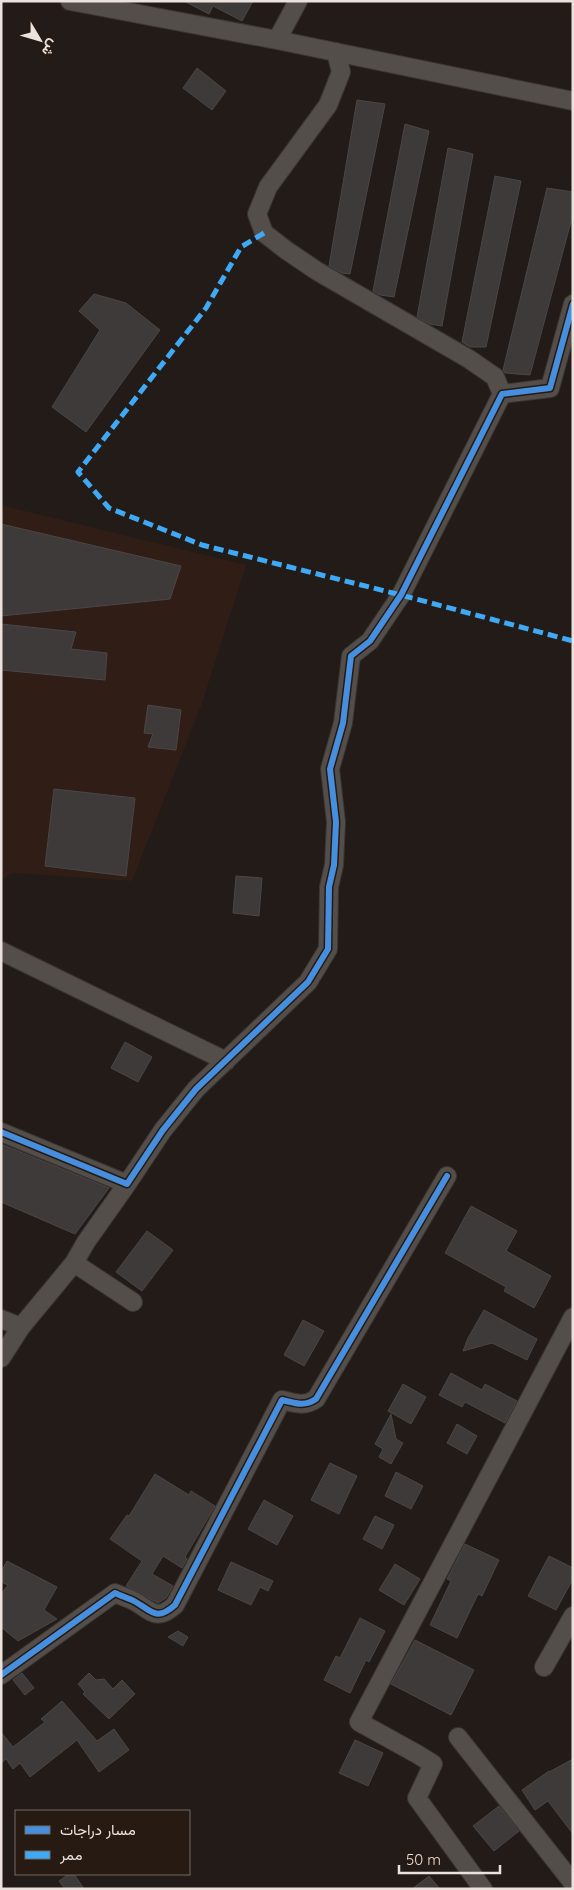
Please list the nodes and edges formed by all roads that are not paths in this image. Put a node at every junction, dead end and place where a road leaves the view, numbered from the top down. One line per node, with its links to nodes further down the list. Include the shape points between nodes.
1 (70, 1): 3 (street)
2 (298, 1): 3 (street)
3 (277, 40): 4 (street)
4 (336, 52): 5 (street); 7 (street, via 341,72 328,105 268,187 257,214 264,233 317,271 476,363 495,377)
5 (573, 101)
6 (573, 304): 7 (street, via 550,388)
7 (502, 394): 9 (street, via 401,594 370,641 351,656 343,723 330,768 336,822 334,864 329,887 328,949 308,982)
8 (1, 951): 9 (street)
9 (226, 1061): 12 (street, via 196,1089 163,1130)
10 (1, 1132): 12 (street)
11 (446, 1176): 21 (street, via 316,1399 302,1405 282,1400 175,1605 161,1615 153,1614 115,1593)
12 (127, 1184): 13 (street)
13 (74, 1263): 14 (street); 17 (street)
14 (133, 1302)
15 (573, 1318): 24 (street, via 359,1722 433,1764 417,1798)
16 (1, 1319): 17 (street)
17 (21, 1327): 18 (street)
18 (1, 1358)
19 (573, 1616): 20 (street)
20 (544, 1667)
21 (1, 1675)
22 (458, 1737): 23 (street)
23 (573, 1884)
24 (483, 1889)

